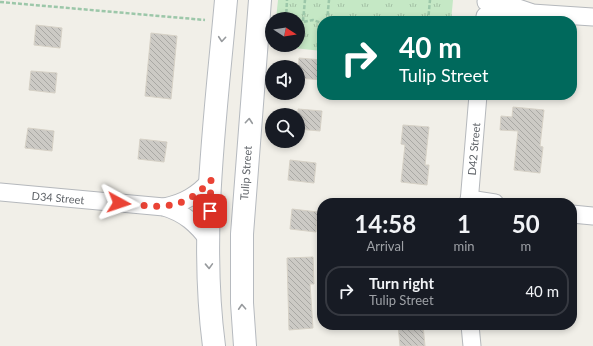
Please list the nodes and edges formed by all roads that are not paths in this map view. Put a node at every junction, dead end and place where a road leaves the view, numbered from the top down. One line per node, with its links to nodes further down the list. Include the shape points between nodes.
1 (226, 0): 8 (street, one-way to 8)
2 (260, 0): 17 (street, Tulip Street, one-way to 2, via 242,234)
3 (486, 10): 4 (street)
4 (502, 16)
5 (510, 16): 6 (street, via 532,12)
6 (593, 17)
7 (478, 100): 10 (street, D42 Street)
8 (211, 180): 11 (street, D34 Street, via 195,196); 14 (street)
9 (0, 192): 11 (street, D34 Street)
10 (469, 198)
11 (164, 207): 14 (street, D34 Street, via 190,219)
12 (577, 214): 13 (street)
13 (593, 216)
14 (209, 241): 16 (street, one-way to 16)
15 (470, 330): 18 (street)
16 (214, 346)
17 (245, 346)
18 (472, 346)

